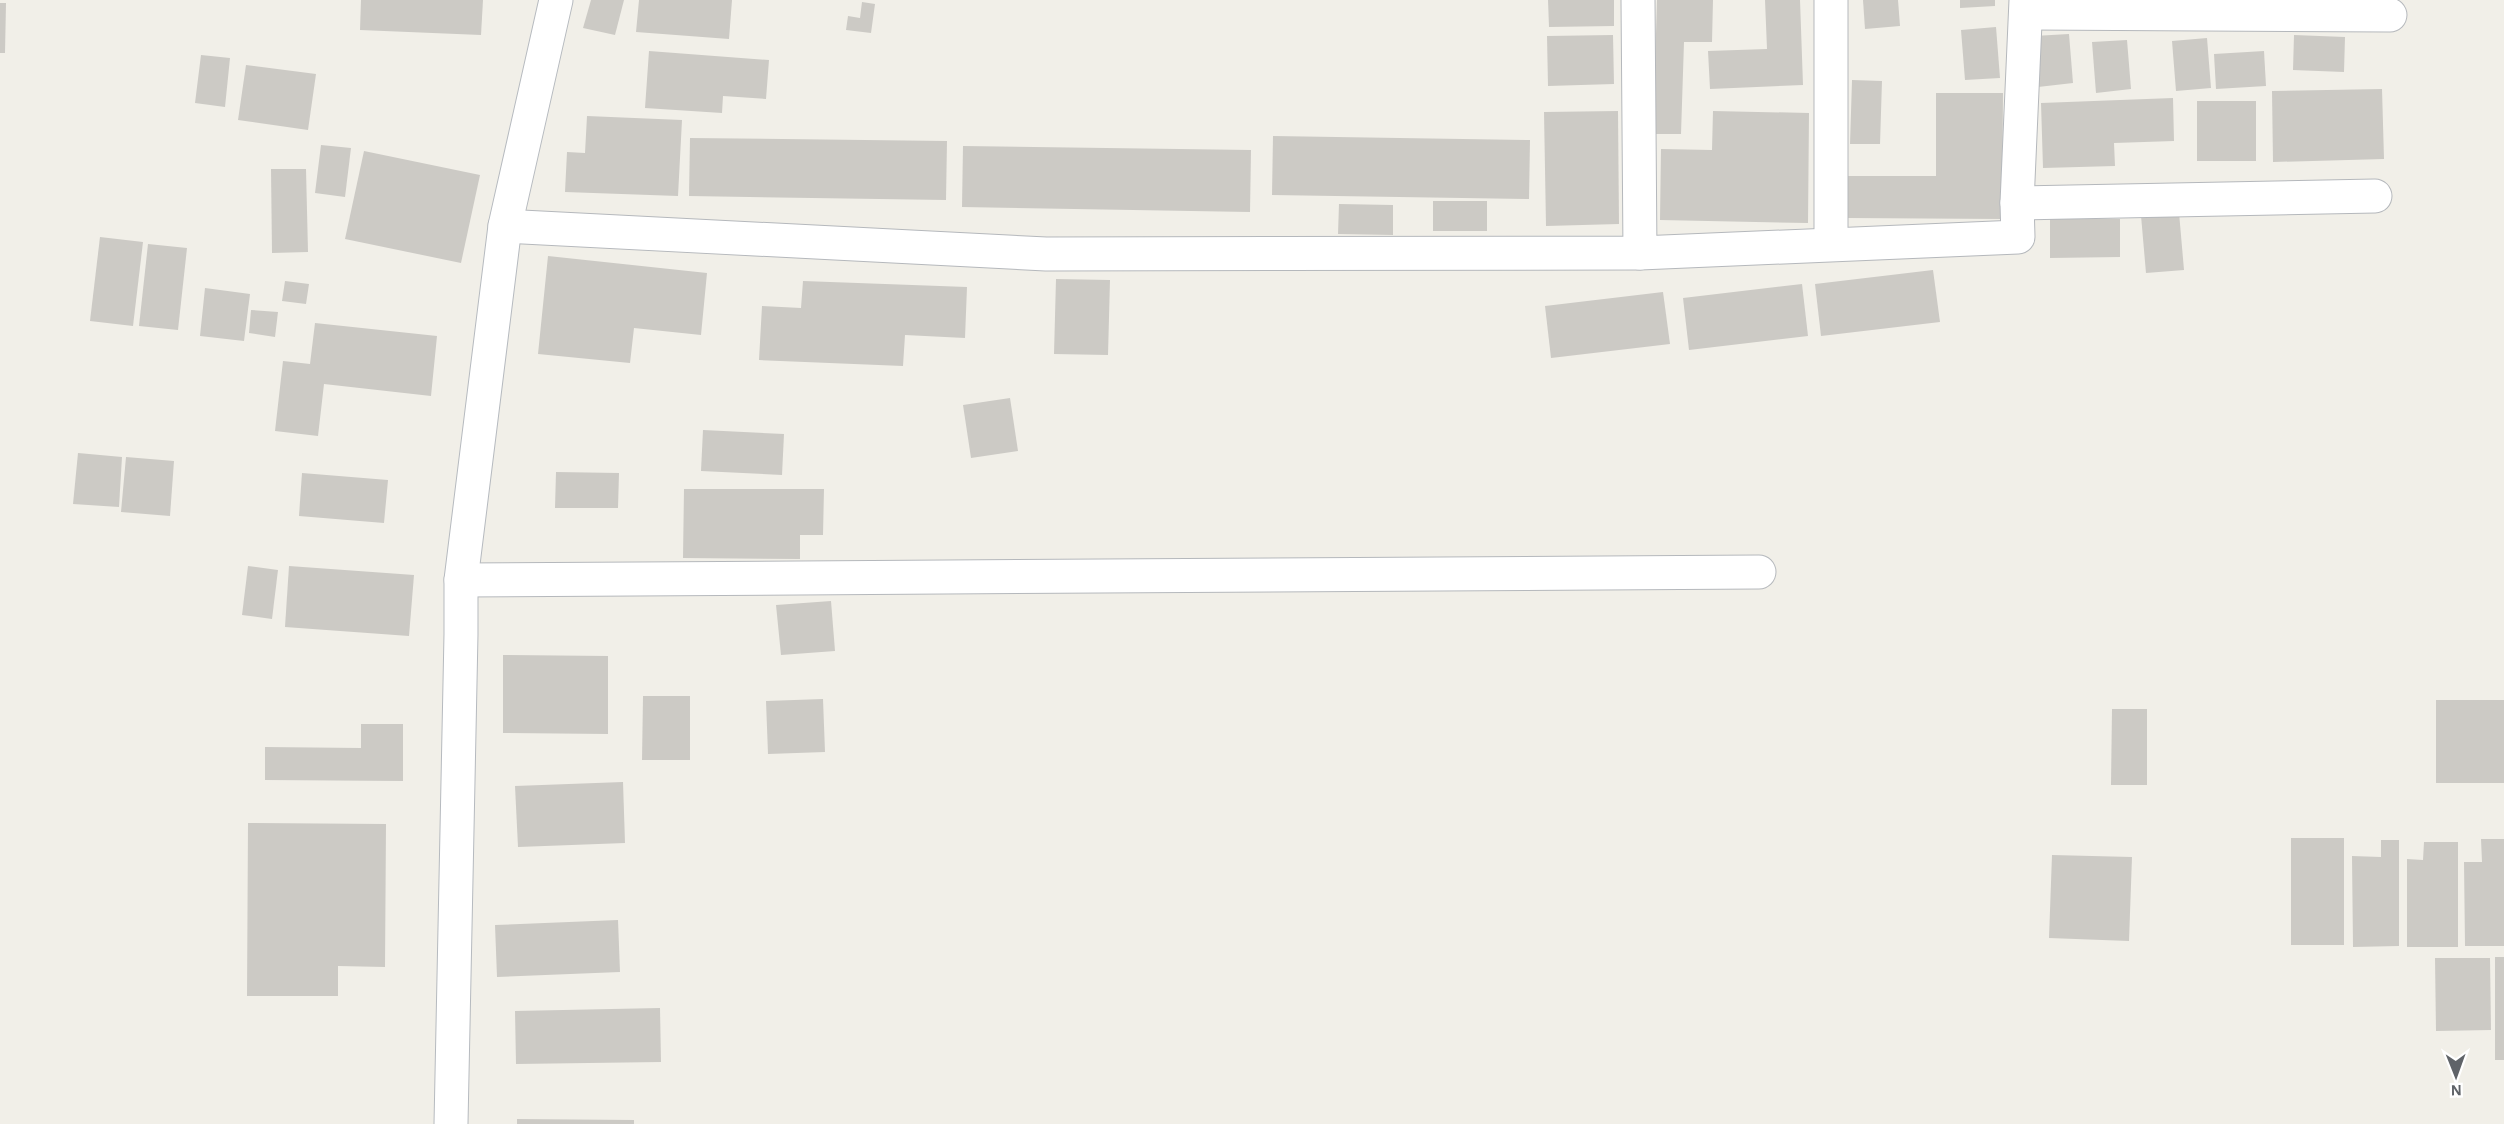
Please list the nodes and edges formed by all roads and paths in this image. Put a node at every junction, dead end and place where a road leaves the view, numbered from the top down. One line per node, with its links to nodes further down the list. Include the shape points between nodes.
1 (556, 0): 8 (street)
2 (1638, 0): 10 (street)
3 (1831, 0): 9 (street)
4 (2026, 6): 5 (street); 7 (street)
5 (2390, 15)
6 (2375, 196): 7 (street)
7 (2017, 203): 9 (street, via 2018,237)
8 (506, 226): 10 (street, via 1046,254); 12 (street)
9 (1832, 244): 10 (street)
10 (1640, 253)
11 (1759, 572): 12 (street)
12 (460, 579): 13 (street)
13 (451, 1124)

